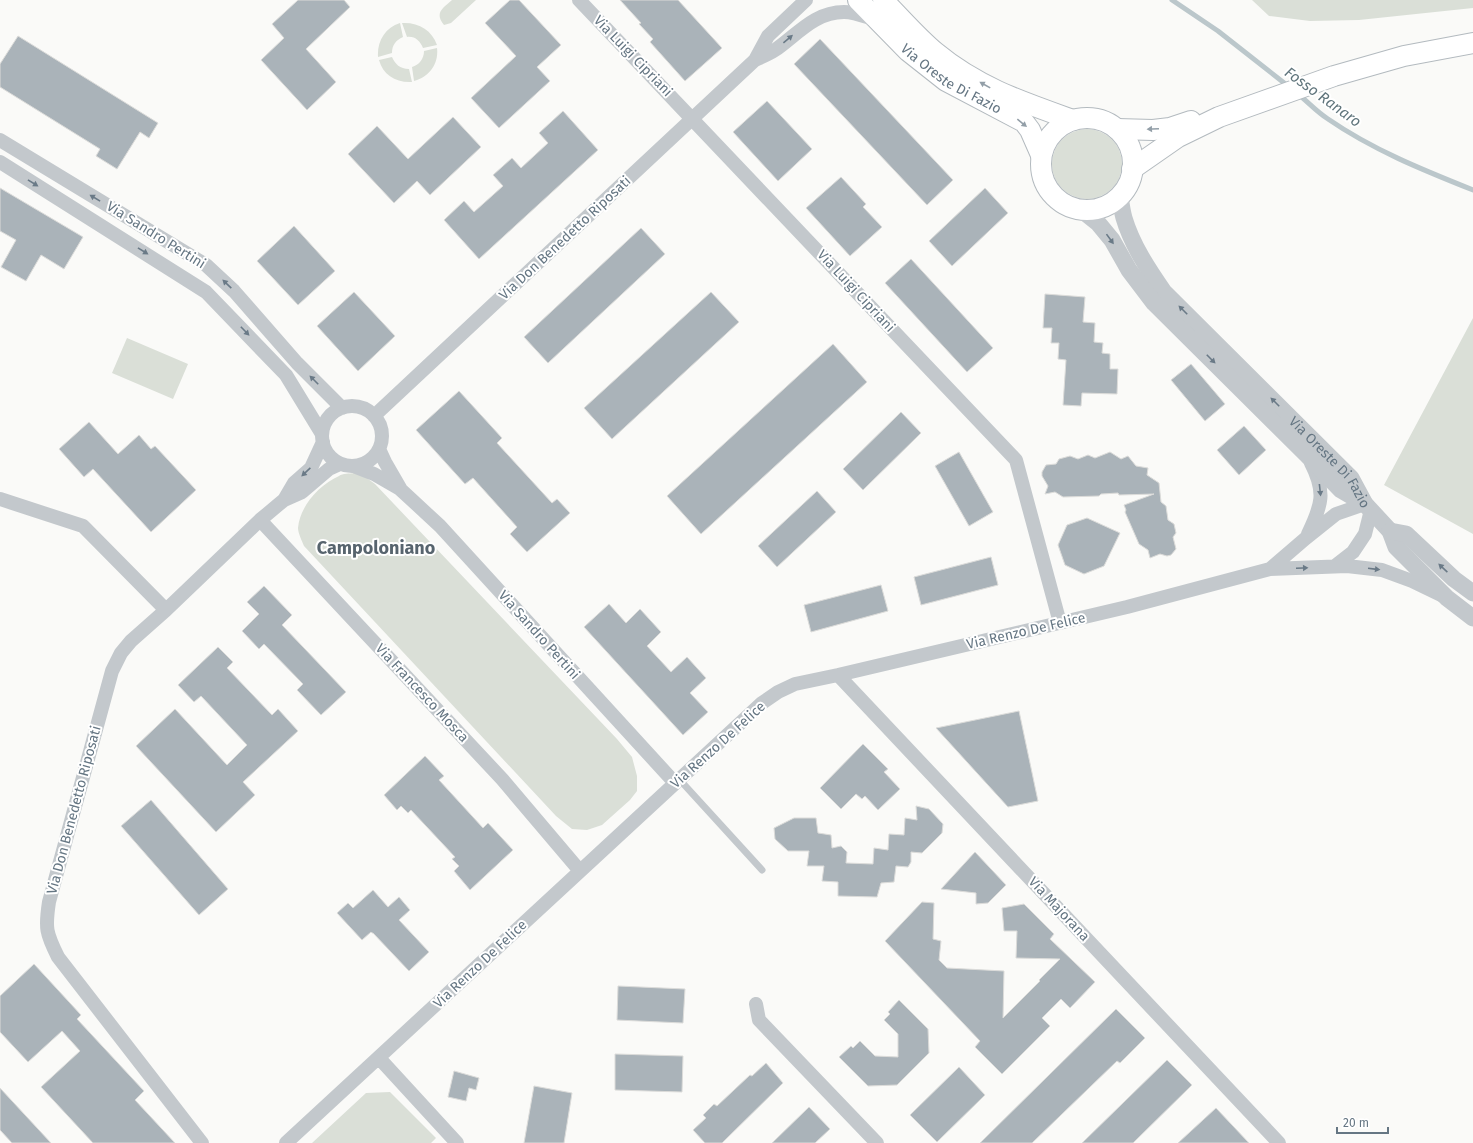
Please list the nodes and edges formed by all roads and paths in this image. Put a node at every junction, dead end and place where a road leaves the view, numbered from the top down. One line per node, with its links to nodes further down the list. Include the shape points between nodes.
1 (579, 0): 8 (street, Via Luigi Cipriani)
2 (806, 0): 7 (street, via 768,36)
3 (858, 0): 5 (main road, Via Oreste Di Fazio)
4 (883, 0): 10 (main road, Via Oreste Di Fazio, one-way to 4, via 1016,100 967,75 934,51)
5 (879, 21): 7 (street, one-way to 5, via 774,51 800,29 832,13 844,12); 13 (main road, Via Oreste Di Fazio, one-way to 13, via 908,51 946,81 1024,122)
6 (1473, 43): 9 (main road, via 1404,56 1334,76)
7 (756, 60): 8 (street, Via Don Benedetto Riposati)
8 (693, 118): 19 (street, Via Don Benedetto Riposati); 38 (street, Via Luigi Cipriani, via 1016,460)
9 (1218, 118): 11 (main road, one-way to 11, via 1192,120 1170,128 1153,130); 15 (main road, via 1178,137)
10 (1073, 120): 11 (main road, via 1096,119); 13 (main road, via 1052,133)
11 (1116, 129): 15 (main road, via 1128,143)
12 (0, 140): 18 (street, Via Sandro Pertini, one-way to 12, via 297,363 234,291 206,265)
13 (1041, 155): 17 (main road, via 1040,168 1049,191 1057,200)
14 (0, 162): 20 (street, Via Sandro Pertini, one-way to 20, via 206,292 286,375)
15 (1132, 169): 16 (main road, via 1129,181)
16 (1120, 196): 17 (main road, via 1104,207); 28 (street, Via Oreste Di Fazio, one-way to 16, via 1351,478 1164,292 1148,269 1131,236)
17 (1083, 210): 22 (street, Via Oreste Di Fazio, one-way to 22, via 1112,240 1129,270 1154,303)
18 (342, 408): 19 (street, via 359,407); 20 (street, via 328,418)
19 (374, 416): 21 (street, via 382,432)
20 (322, 438): 23 (street, via 326,451); 27 (street, Via Don Benedetto Riposati, one-way to 27, via 311,468 294,483)
21 (379, 449): 24 (street, via 374,458 366,464); 25 (street, Via Sandro Pertini)
22 (1306, 454): 28 (street, Via Oreste Di Fazio, via 1341,490); 31 (street, one-way to 31, via 1318,477 1321,500 1318,514)
23 (340, 464): 24 (street); 27 (street, Via Don Benedetto Riposati, via 329,469 302,492)
24 (356, 466): 25 (street, Via Sandro Pertini)
25 (400, 489): 40 (street, Via Sandro Pertini, via 440,526)
26 (0, 499): 36 (street, via 83,526)
27 (284, 500): 29 (street, Via Don Benedetto Riposati)
28 (1368, 507): 30 (street); 31 (street, via 1336,514); 32 (street, via 1365,534 1353,552)
29 (260, 520): 36 (street, Via Don Benedetto Riposati); 42 (street, Via Francesco Mosca, via 502,779)
30 (1390, 531): 34 (street, one-way to 30, via 1454,579 1406,534); 35 (street, via 1396,547)
31 (1306, 538): 33 (street)
32 (1335, 566): 33 (street, one-way to 32); 35 (street, one-way to 35, via 1382,570)
33 (1270, 569): 38 (street, Via Renzo De Felice)
34 (1473, 593)
35 (1447, 598): 37 (street)
36 (166, 610): 45 (street, Via Don Benedetto Riposati, via 121,652 112,671 49,902 46,923 49,939 58,957)
37 (1473, 618)
38 (1060, 623): 39 (street, Via Renzo De Felice)
39 (838, 675): 40 (street, Via Renzo De Felice, via 795,684 778,692 762,703); 49 (street, Via Majorana)
40 (677, 781): 41 (lane); 42 (street, Via Renzo De Felice)
41 (762, 870)
42 (580, 871): 44 (street, Via Renzo De Felice)
43 (756, 1004): 48 (street, via 759,1020)
44 (379, 1058): 46 (street, Via Renzo De Felice); 47 (street)
45 (202, 1143)
46 (286, 1143)
47 (457, 1143)
48 (877, 1143)
49 (1279, 1143)

